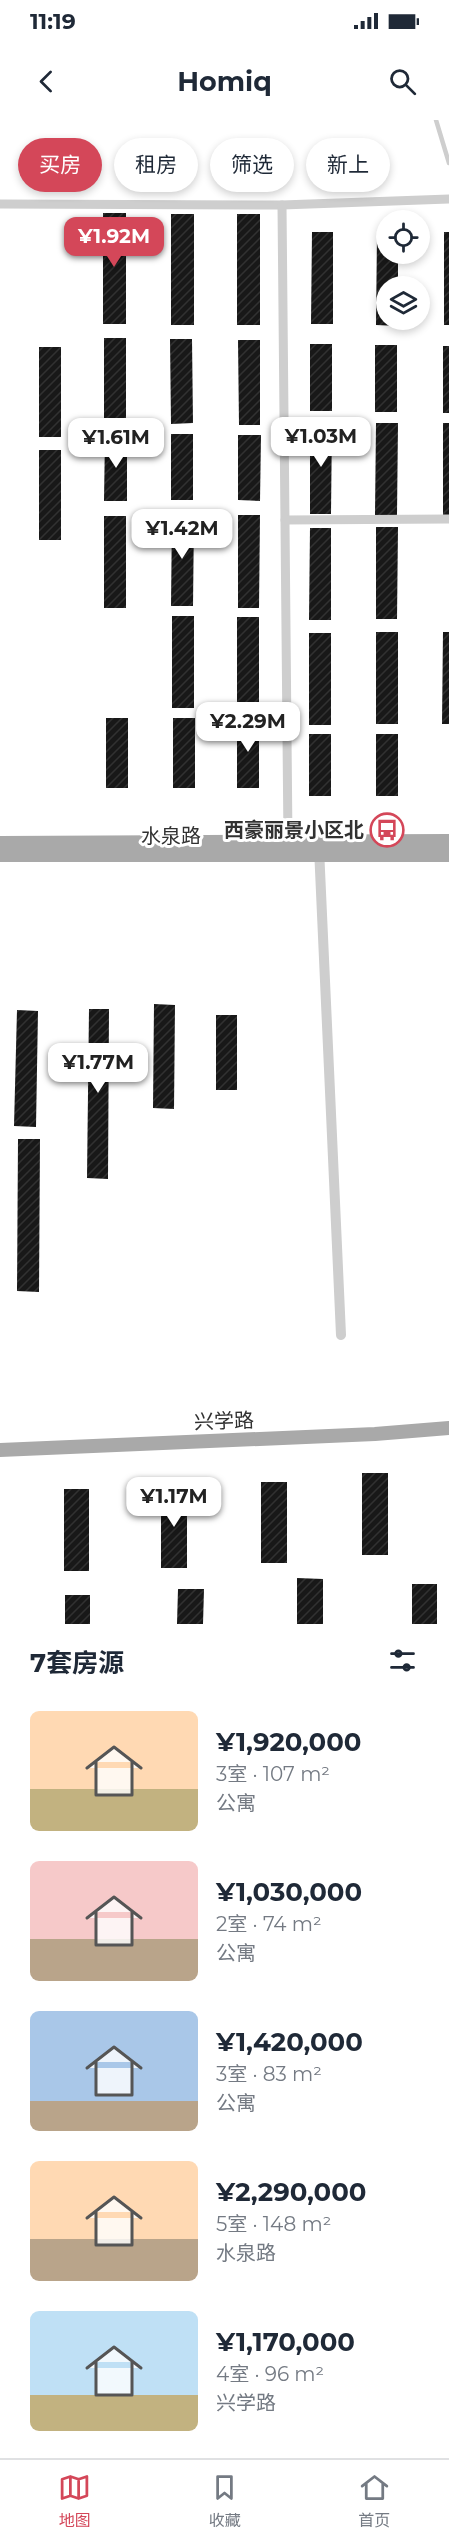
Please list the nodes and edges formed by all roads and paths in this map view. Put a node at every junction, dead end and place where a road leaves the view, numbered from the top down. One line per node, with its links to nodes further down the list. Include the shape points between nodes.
1 (436, 120): 2 (lane)
2 (449, 163)
3 (449, 199): 5 (street)
4 (0, 204): 5 (street)
5 (282, 205): 7 (street)
6 (449, 519): 7 (street)
7 (285, 520): 9 (street)
8 (449, 841): 11 (main road, 水泉路)
9 (288, 842): 10 (main road, 水泉路); 11 (main road, 水泉路)
10 (0, 843)
11 (319, 849): 12 (main road, 水泉路); 13 (main road, 水泉路); 14 (street)
12 (0, 855)
13 (449, 855)
14 (341, 1335)
15 (449, 1428): 16 (main road, 兴学路)
16 (0, 1450)

